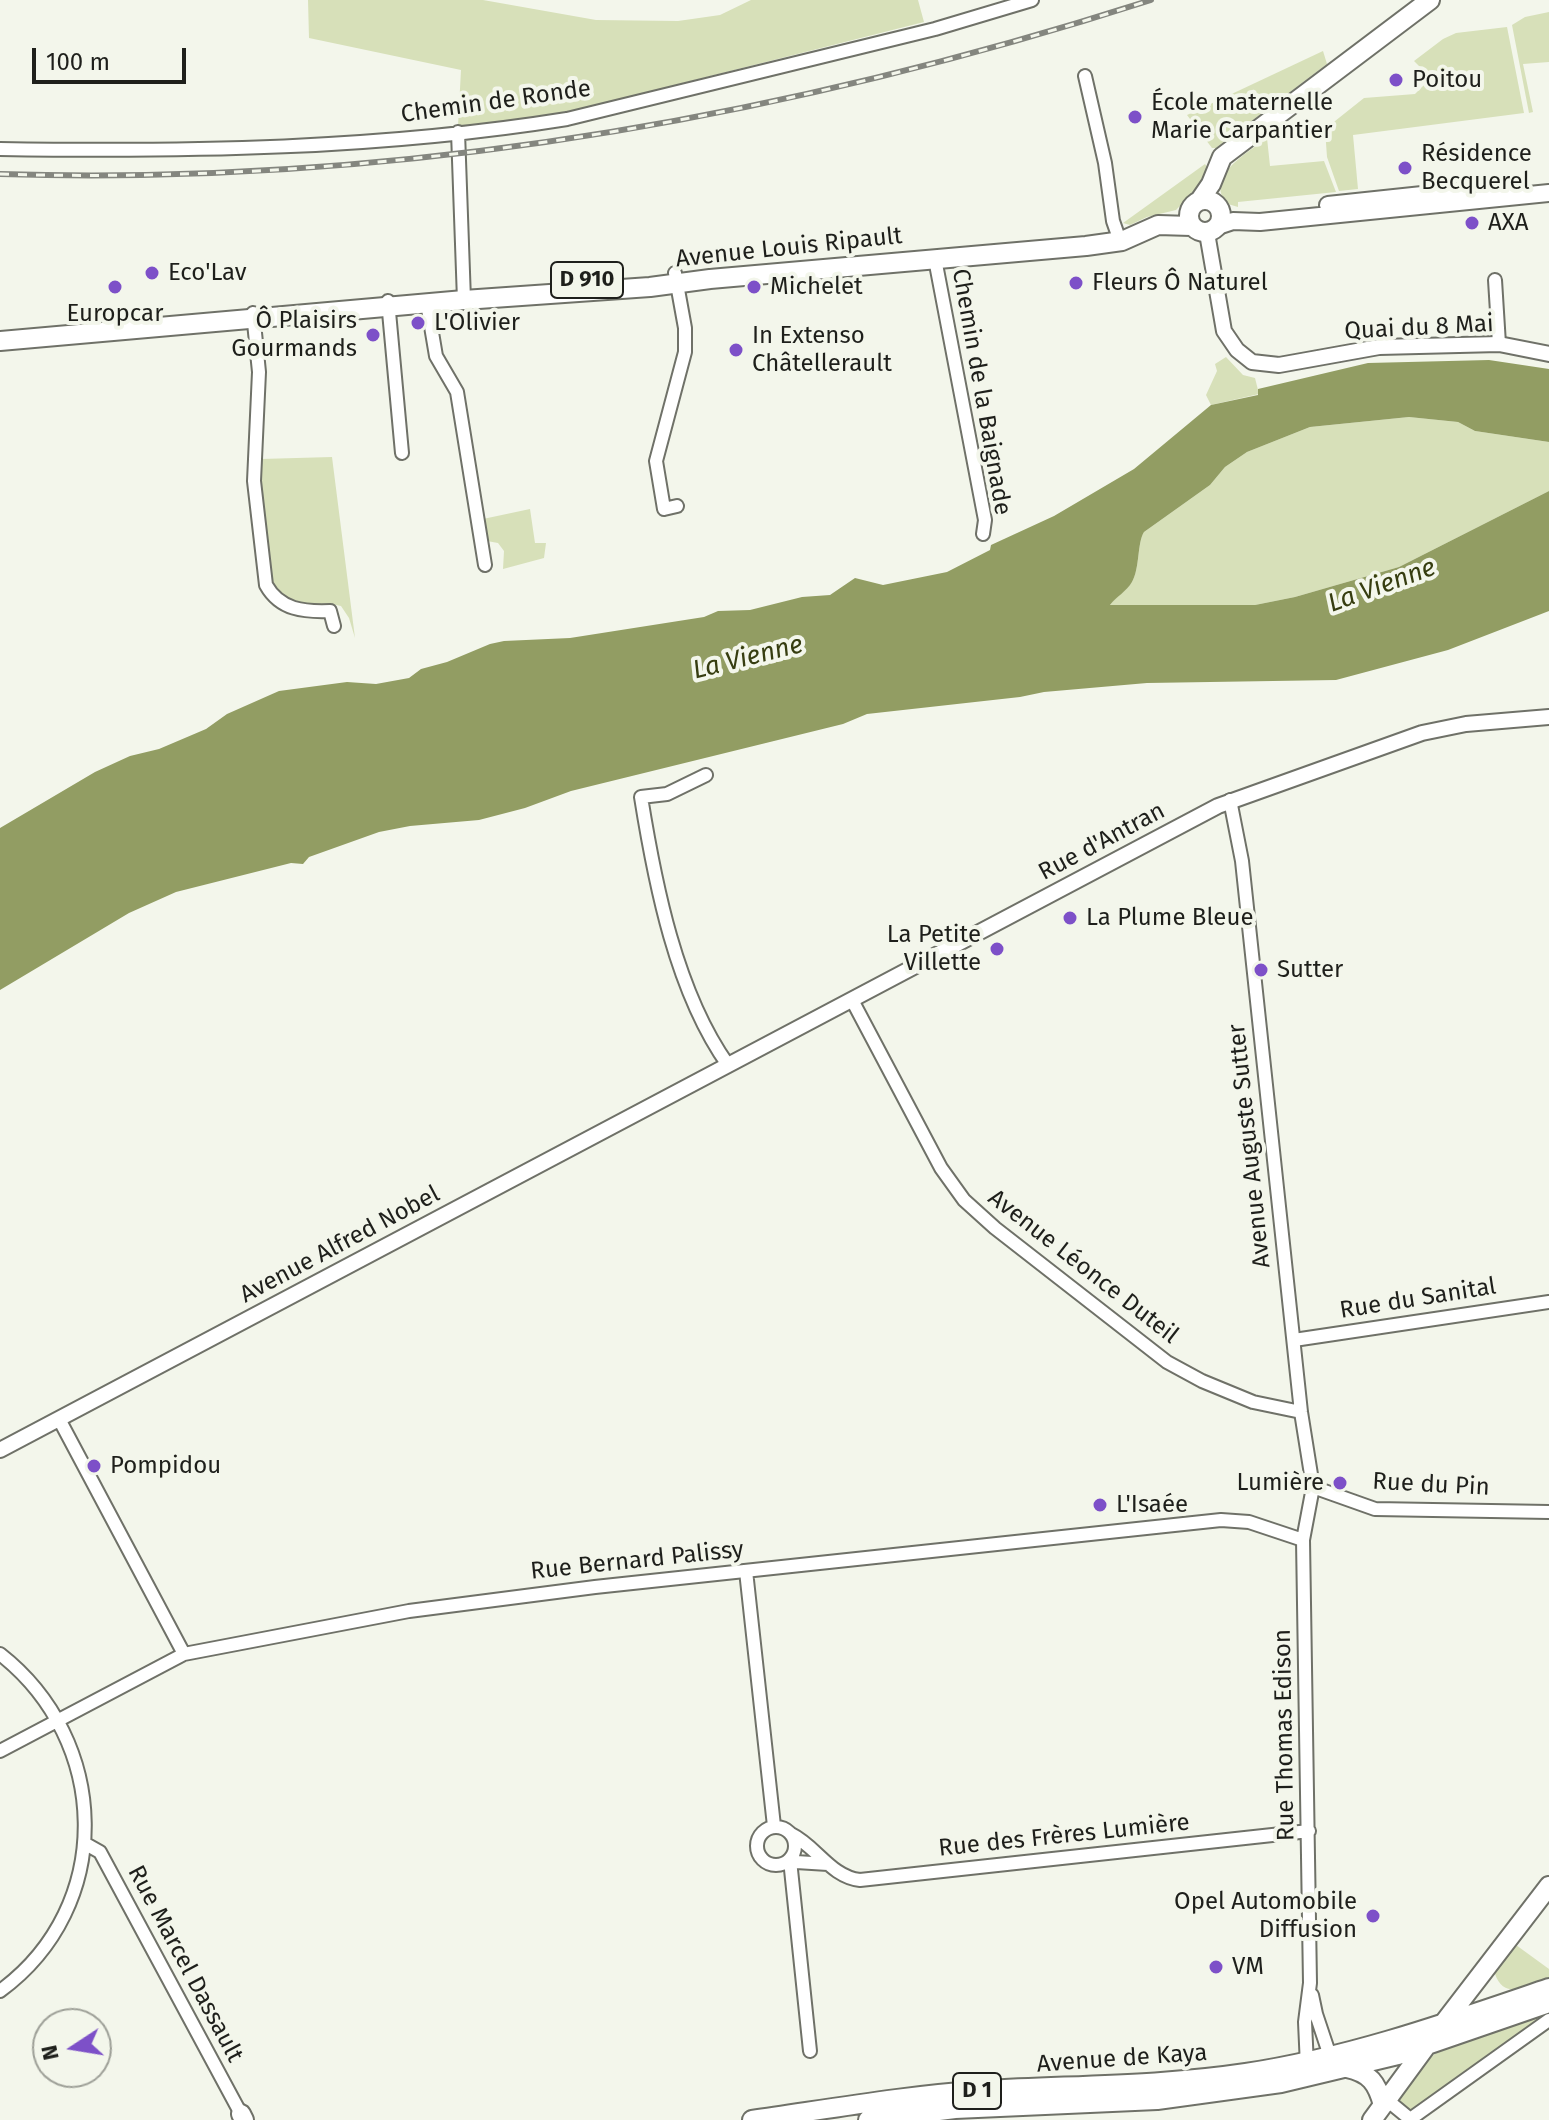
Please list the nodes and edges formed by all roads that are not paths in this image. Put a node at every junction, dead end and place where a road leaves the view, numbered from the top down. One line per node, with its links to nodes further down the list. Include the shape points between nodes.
1 (1032, 0): 4 (street, Chemin de Ronde, via 935,29 567,119)
2 (1430, 0): 8 (main road, via 1222,157)
3 (1085, 76): 9 (street)
4 (458, 132): 5 (street, Chemin de Ronde, via 216,148); 13 (street)
5 (0, 149)
6 (1549, 183): 8 (main road, D 910)
7 (1549, 193): 8 (main road, D 910, via 1260,222)
8 (1205, 216): 9 (main road, Avenue Louis Ripault / D 910); 19 (street, Quai du 8 Mai, via 1224,331 1252,362 1279,365 1379,347)
9 (1118, 238): 10 (main road, Avenue Louis Ripault / D 910); 11 (main road, Avenue Louis Ripault / D 910)
10 (935, 259): 11 (main road, Avenue Louis Ripault / D 910); 23 (street, Chemin de la Baignade, via 985,520)
11 (676, 278): 13 (main road, Avenue Louis Ripault / D 910, via 650,287); 22 (street, via 685,352 656,466 664,509)
12 (1495, 280): 19 (street)
13 (464, 295): 14 (main road, Avenue Louis Ripault / D 910); 15 (main road, Avenue Louis Ripault / D 910)
14 (388, 302): 15 (main road, Avenue Louis Ripault / D 910); 16 (main road, Avenue Louis Ripault / D 910); 21 (street)
15 (427, 303): 24 (street, via 436,356 457,392)
16 (253, 314): 17 (main road, Avenue Louis Ripault / D 910); 18 (main road, Avenue Louis Ripault / D 910); 25 (street, via 259,372 254,481 266,585 288,607 330,611)
17 (0, 332)
18 (0, 341)
19 (1499, 344): 20 (street, Quai du 8 Mai)
20 (1549, 354)
21 (402, 453)
22 (677, 506)
23 (983, 534)
24 (485, 565)
25 (334, 626)
26 (1549, 717): 28 (street, Rue d'Antran, via 1443,728)
27 (706, 775): 30 (street, via 667,794 641,797 654,869 683,973)
28 (1230, 800): 29 (street, Rue d'Antran); 33 (street, Avenue Auguste Sutter, via 1242,861)
29 (852, 1000): 30 (street, Rue d'Antran); 34 (street, Avenue Léonce Duteil, via 941,1168 964,1200 1167,1362 1253,1402)
30 (728, 1065): 31 (street, Rue d'Antran)
31 (702, 1080): 35 (street, Avenue Alfred Nobel)
32 (1549, 1302): 33 (street, Rue du Sanital)
33 (1294, 1340): 34 (street, Avenue Auguste Sutter)
34 (1301, 1412): 37 (street, Avenue Auguste Sutter)
35 (59, 1419): 36 (street, Avenue Alfred Nobel); 42 (street)
36 (0, 1450)
37 (1313, 1487): 38 (street, Rue du Pin, via 1375,1509); 39 (street, Rue Thomas Edison)
38 (1549, 1512)
39 (1303, 1540): 40 (street, Rue Bernard Palissy, via 1249,1522 1221,1520); 46 (street, Rue Thomas Edison)
40 (746, 1571): 42 (street, Rue Bernard Palissy, via 409,1611); 45 (street)
41 (0, 1654): 43 (street, via 37,1688)
42 (184, 1654): 43 (street, Rue Bernard Palissy)
43 (59, 1720): 44 (street, Rue Bernard Palissy); 48 (street, via 78,1767)
44 (0, 1751)
45 (774, 1826): 47 (street); 49 (street, via 758,1836 758,1854 766,1864)
46 (1309, 1831): 50 (street, Rue des Frères Lumière, via 870,1879 854,1879); 53 (street, Rue Thomas Edison)
47 (791, 1834): 49 (street, via 795,1845); 50 (street, Rue des Frères Lumière)
48 (84, 1843): 55 (street, via 62,1920 38,1955); 65 (street, Rue Marcel Dassault, via 100,1852)
49 (790, 1860): 50 (street, Rue des Frères Lumière); 61 (street)
50 (828, 1864)
51 (1549, 1886): 52 (main road)
52 (1486, 1969): 56 (main road, via 1492,1986); 59 (main road)
53 (1310, 1983): 62 (street, Rue Thomas Edison); 62 (street, Rue Thomas Edison, via 1305,2022)
54 (1549, 1988): 56 (main road, D 1)
55 (0, 1991)
56 (1511, 2001): 59 (main road, D 1)
57 (1549, 2003): 60 (main road, D 1)
58 (1549, 2020): 68 (street)
59 (1442, 2025): 60 (main road); 62 (main road, Avenue de Kaya / D 1)
60 (1426, 2046): 63 (main road, Avenue de Kaya / D 1); 64 (main road)
61 (810, 2051)
62 (1319, 2067): 63 (main road, Avenue de Kaya / D 1); 66 (main road, Avenue de Kaya / D 1, via 1171,2082 986,2090); 67 (main road, Avenue de Kaya / D 1, via 1183,2097 966,2108)
63 (1347, 2068): 64 (main road, via 1372,2078)
64 (1381, 2108): 68 (street)
65 (242, 2118)
66 (752, 2120)
67 (868, 2120)
68 (1410, 2120)

